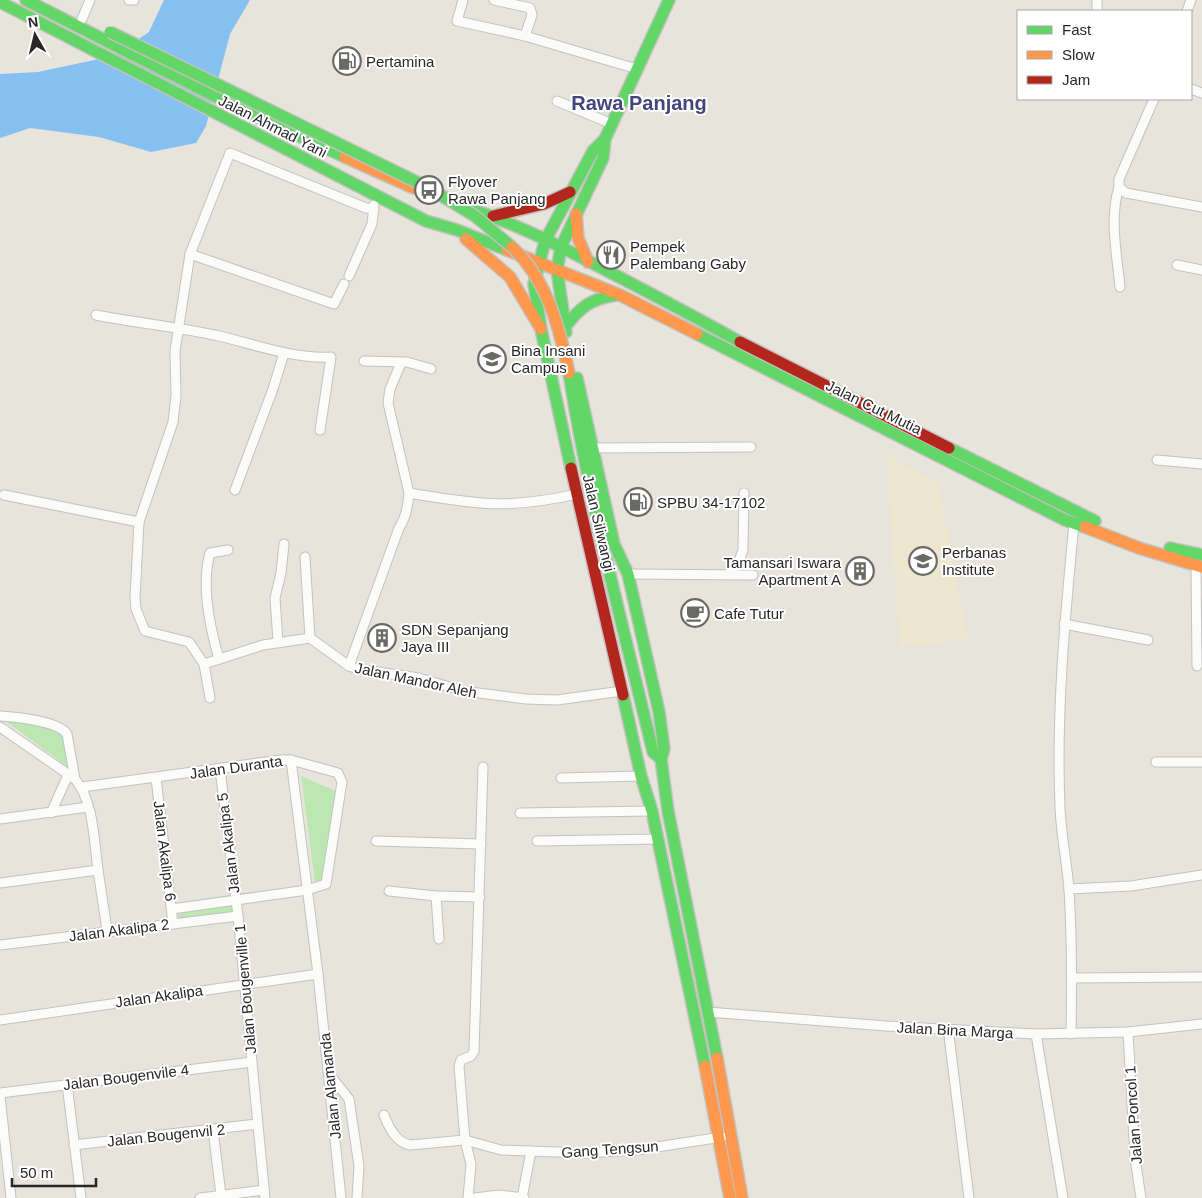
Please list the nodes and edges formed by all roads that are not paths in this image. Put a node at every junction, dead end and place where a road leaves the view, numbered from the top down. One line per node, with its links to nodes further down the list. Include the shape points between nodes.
1 (26, 0): 11 (main road, Jalan Ahmad Yani)
2 (39, 0): 10 (main road)
3 (90, 0): 10 (street)
4 (129, 0): 5 (street)
5 (134, 0)
6 (463, 0): 12 (street, via 457,21)
7 (494, 0): 12 (street, via 530,8 532,15)
8 (670, 0): 13 (main road)
9 (0, 2): 20 (main road, Jalan Ahmad Yani)
10 (82, 20): 11 (main road)
11 (106, 35): 24 (main road, Jalan Ahmad Yani, via 238,108 432,196); 76 (main road, bridge, via 421,184 481,218 508,240 532,267 557,320 599,531 653,752)
12 (525, 36): 13 (street)
13 (637, 68): 16 (main road)
14 (1154, 100): 18 (street, via 1119,179)
15 (556, 101): 16 (street)
16 (612, 124): 17 (main road)
17 (605, 139): 19 (main road, Jalan Siliwangi, via 593,151); 23 (main road, Jalan Siliwangi, via 603,158)
18 (1119, 187): 21 (street, via 1126,193); 34 (street, via 1114,221)
19 (570, 192): 24 (main road, via 544,204); 26 (main road, Jalan Siliwangi)
20 (374, 195): 22 (street); 25 (main road, Jalan Ahmad Yani, via 426,221)
21 (1202, 207)
22 (374, 209): 28 (street, via 372,224 334,304); 28 (street, via 230,153)
23 (576, 214): 27 (main road, Jalan Siliwangi); 30 (main road, via 578,238)
24 (493, 216): 26 (main road, Jalan Ahmad Yani)
25 (457, 230): 29 (main road, Jalan Ahmad Yani); 38 (main road, via 510,277)
26 (545, 241): 27 (main road, Jalan Cut Mutia); 29 (main road, Jalan Siliwangi)
27 (561, 248): 30 (main road, Jalan Cut Mutia); 32 (main road, Jalan Siliwangi)
28 (190, 254): 37 (street)
29 (538, 262): 32 (main road, Jalan Cut Mutia); 38 (main road, Jalan Siliwangi, via 534,284)
30 (588, 262): 58 (main road, Jalan Cut Mutia, via 757,352 1092,520 1130,535)
31 (1177, 265): 33 (street)
32 (557, 270): 35 (main road, Jalan Cut Mutia); 39 (main road, Jalan Siliwangi)
33 (1202, 270)
34 (1120, 287)
35 (620, 295): 39 (main road, via 600,296 586,302); 55 (main road, Jalan Cut Mutia)
36 (96, 315): 37 (street)
37 (179, 329): 40 (street); 54 (street, via 175,351 173,422)
38 (542, 332): 39 (main road, via 553,329); 52 (main road, Jalan Siliwangi)
39 (566, 332): 46 (main road, Jalan Siliwangi)
40 (284, 353): 44 (street, via 313,358 331,357); 49 (street)
41 (364, 361): 42 (street)
42 (401, 363): 43 (street); 50 (street, via 388,403)
43 (431, 369)
44 (320, 430)
45 (750, 447): 46 (street)
46 (593, 448): 61 (main road, Jalan Siliwangi, via 614,544)
47 (1157, 460): 48 (street)
48 (1202, 464)
49 (235, 490)
50 (409, 493): 52 (street, via 482,504 546,501); 70 (street, via 404,521 398,528)
51 (744, 493): 62 (street, via 743,550 740,561)
52 (577, 494): 72 (main road, Jalan Siliwangi)
53 (4, 495): 54 (street)
54 (139, 522): 69 (street, via 135,598 145,631 189,642)
55 (1074, 524): 60 (main road, Jalan Cut Mutia); 64 (street)
56 (284, 544): 67 (street, via 275,598)
57 (228, 550): 68 (street, via 210,552 208,560 208,607)
58 (1202, 555)
59 (305, 557): 65 (street)
60 (1199, 567): 71 (street)
61 (628, 574): 62 (street); 76 (main road, Jalan Siliwangi, via 660,712 664,750)
62 (728, 575): 63 (street)
63 (753, 575)
64 (1064, 624): 66 (street); 99 (street, via 1059,790)
65 (310, 638): 67 (street); 70 (street, Jalan Mandor Aleh)
66 (1148, 640)
67 (278, 642): 68 (street)
68 (219, 659): 69 (street)
69 (204, 664): 73 (street)
70 (349, 666): 72 (street, Jalan Mandor Aleh, via 368,672 419,678 463,691 514,698 558,700)
71 (1198, 666)
72 (622, 691): 82 (main road, Jalan Siliwangi)
73 (210, 698)
74 (0, 716): 83 (street, via 63,729 67,734)
75 (0, 727): 83 (street)
76 (661, 759): 115 (main road, Jalan Siliwangi, via 668,811)
77 (291, 760): 81 (street, Jalan Duranta); 100 (street); 100 (street, Jalan Duranta, via 338,773 342,782 328,881 321,887)
78 (1156, 762): 79 (street)
79 (1202, 762)
80 (483, 767): 95 (street)
81 (220, 769): 84 (street, Jalan Duranta); 104 (street, Jalan Akalipa 5)
82 (641, 776): 85 (street); 88 (main road, Jalan Siliwangi)
83 (72, 777): 86 (street); 89 (street)
84 (156, 778): 86 (street, Jalan Duranta); 105 (street, Jalan Akalipa 6)
85 (561, 778)
86 (82, 787): 87 (street)
87 (88, 807): 89 (street); 96 (street)
88 (652, 811): 90 (street); 92 (main road, Jalan Siliwangi)
89 (51, 813): 91 (street)
90 (520, 813)
91 (1, 818)
92 (658, 839): 94 (street); 116 (main road, Jalan Siliwangi)
93 (376, 841): 95 (street)
94 (537, 841)
95 (481, 844): 103 (street)
96 (98, 870): 98 (street); 108 (street)
97 (1202, 875): 99 (street, via 1131,886)
98 (0, 883)
99 (1069, 889): 113 (street)
100 (308, 890): 104 (street); 111 (street)
101 (389, 891): 102 (street)
102 (436, 896): 103 (street); 109 (street)
103 (480, 897): 131 (street, via 474,1051 461,1060 459,1066)
104 (235, 901): 105 (street); 106 (street, Jalan Akalipa 5)
105 (172, 909): 107 (street, Jalan Akalipa 6)
106 (238, 916): 107 (street, Jalan Akalipa 2); 114 (street, Jalan Bougenville 1)
107 (173, 924): 108 (street, Jalan Akalipa 2)
108 (107, 930): 110 (street, Jalan Akalipa 2)
109 (439, 939)
110 (0, 945)
111 (318, 974): 114 (street, Jalan Akalipa); 124 (street, Jalan Alamanda)
112 (1202, 977): 113 (street)
113 (1072, 978): 122 (street)
114 (243, 984): 117 (street, Jalan Akalipa); 123 (street, Jalan Bougenville 1)
115 (708, 1012): 116 (main road); 119 (street, Jalan Bina Marga); 130 (main road, Jalan Siliwangi)
116 (696, 1014): 130 (main road, Jalan Siliwangi)
117 (0, 1020)
118 (1202, 1024): 120 (street, Jalan Bina Marga)
119 (948, 1028): 121 (street, Jalan Bina Marga); 146 (street)
120 (1128, 1032): 122 (street, Jalan Bina Marga); 148 (street, Jalan Poncol 1)
121 (1036, 1034): 122 (street, Jalan Bina Marga); 147 (street)
122 (1071, 1034)
123 (252, 1062): 125 (street, Jalan Bougenvile 4); 128 (street, Jalan Bougenville 1)
124 (329, 1074): 139 (street, Jalan Alamanda); 140 (street, via 349,1098 359,1166)
125 (67, 1084): 126 (street, Jalan Bougenvile 4); 132 (street)
126 (0, 1095): 136 (street)
127 (384, 1115): 131 (street, Gang Tengsun, via 392,1132 406,1144)
128 (257, 1124): 129 (street, Jalan Bougenvil 2); 134 (street, Jalan Bougenville 1)
129 (213, 1130): 132 (street, Jalan Bougenvil 2); 135 (street)
130 (724, 1136): 133 (street, Gang Tengsun, via 636,1150 585,1153); 144 (main road); 145 (main road)
131 (465, 1140): 133 (street, Gang Tengsun, via 500,1150); 141 (street, via 471,1164)
132 (74, 1145): 137 (street)
133 (531, 1151): 143 (street)
134 (265, 1194): 135 (street)
135 (221, 1196): 138 (street)
136 (11, 1198)
137 (81, 1198)
138 (200, 1198)
139 (342, 1198)
140 (357, 1198)
141 (468, 1198)
142 (474, 1198): 143 (street, via 499,1195)
143 (523, 1198)
144 (730, 1198)
145 (742, 1198)
146 (969, 1198)
147 (1063, 1198)
148 (1141, 1198)

